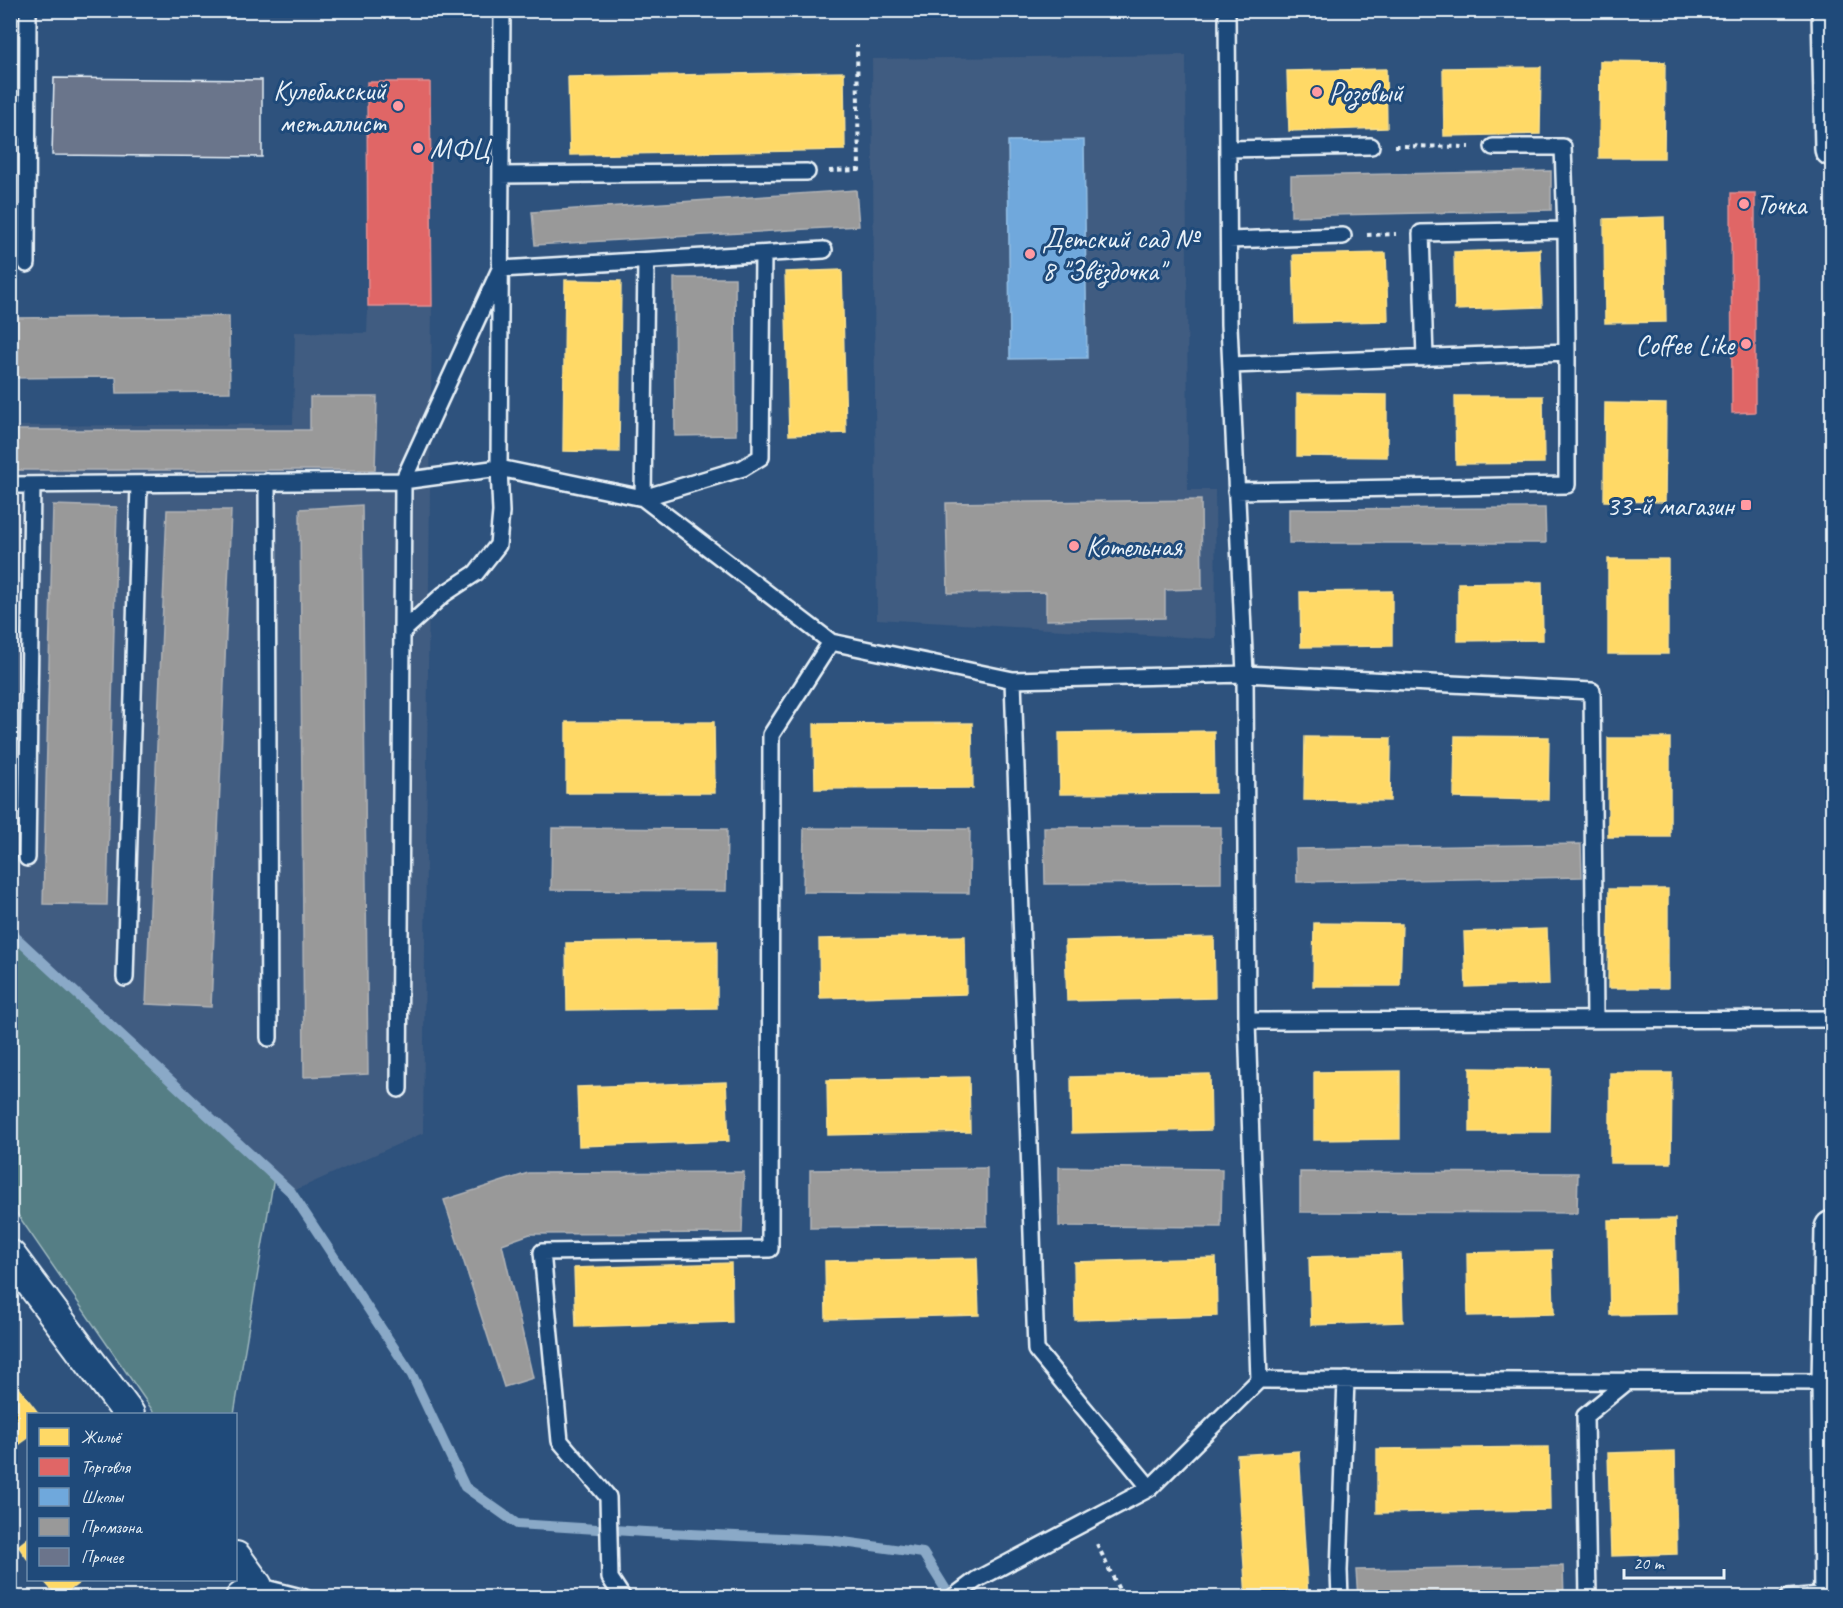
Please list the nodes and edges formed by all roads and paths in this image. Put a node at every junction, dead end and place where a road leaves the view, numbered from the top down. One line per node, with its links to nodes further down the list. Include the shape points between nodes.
1 (28, 10): 19 (lane)
2 (502, 10): 11 (lane)
3 (1227, 10): 8 (lane)
4 (1828, 10): 9 (street)
5 (857, 45): 10 (path, via 859,170)
6 (1371, 146): 7 (path); 8 (lane)
7 (1493, 147): 12 (lane, via 1563,147)
8 (1228, 148): 15 (lane)
9 (1833, 149)
10 (807, 172): 11 (lane)
11 (501, 176): 20 (lane)
12 (1566, 230): 13 (lane); 21 (lane)
13 (1421, 233): 14 (path); 22 (lane)
14 (1343, 236): 15 (lane)
15 (1229, 240): 23 (lane)
16 (824, 250): 17 (lane)
17 (762, 254): 18 (lane); 31 (lane, via 761,457 743,468)
18 (646, 261): 20 (lane); 31 (lane)
19 (27, 264)
20 (500, 269): 24 (lane); 25 (lane)
21 (1567, 352): 22 (lane); 30 (lane, via 1567,485)
22 (1425, 358): 23 (lane)
23 (1231, 365): 30 (lane)
24 (499, 468): 25 (lane); 31 (lane); 32 (lane, via 498,545 476,573 444,594)
25 (403, 481): 26 (lane); 32 (lane)
26 (267, 482): 27 (lane); 41 (lane)
27 (139, 484): 29 (lane); 37 (lane)
28 (10, 485): 29 (lane)
29 (32, 485): 36 (lane)
30 (1236, 491): 34 (lane)
31 (643, 498): 33 (lane)
32 (402, 631): 42 (lane)
33 (831, 642): 35 (lane); 56 (lane, via 771,735 770,1249 542,1252 560,1441 609,1497 610,1578)
34 (1245, 674): 35 (lane); 39 (lane, via 1592,691); 40 (lane)
35 (1013, 680): 50 (lane, via 1036,1350)
36 (27, 858)
37 (125, 978)
38 (1833, 1019): 39 (lane)
39 (1595, 1020): 40 (lane)
40 (1247, 1021): 45 (lane)
41 (268, 1038)
42 (399, 1089)
43 (1833, 1228): 48 (street)
44 (10, 1255): 49 (street)
45 (1259, 1380): 46 (lane); 50 (lane)
46 (1346, 1380): 47 (lane); 59 (lane)
47 (1628, 1381): 48 (lane); 60 (lane, via 1585,1416)
48 (1831, 1382): 54 (street)
49 (128, 1413)
50 (1150, 1488): 51 (lane)
51 (1085, 1522): 57 (lane, via 976,1580); 58 (path)
52 (237, 1560): 53 (street)
53 (249, 1592): 55 (lane)
54 (1831, 1596): 61 (lane)
55 (305, 1598)
56 (623, 1598)
57 (952, 1598)
58 (1123, 1598)
59 (1340, 1598)
60 (1588, 1598)
61 (1788, 1598)

